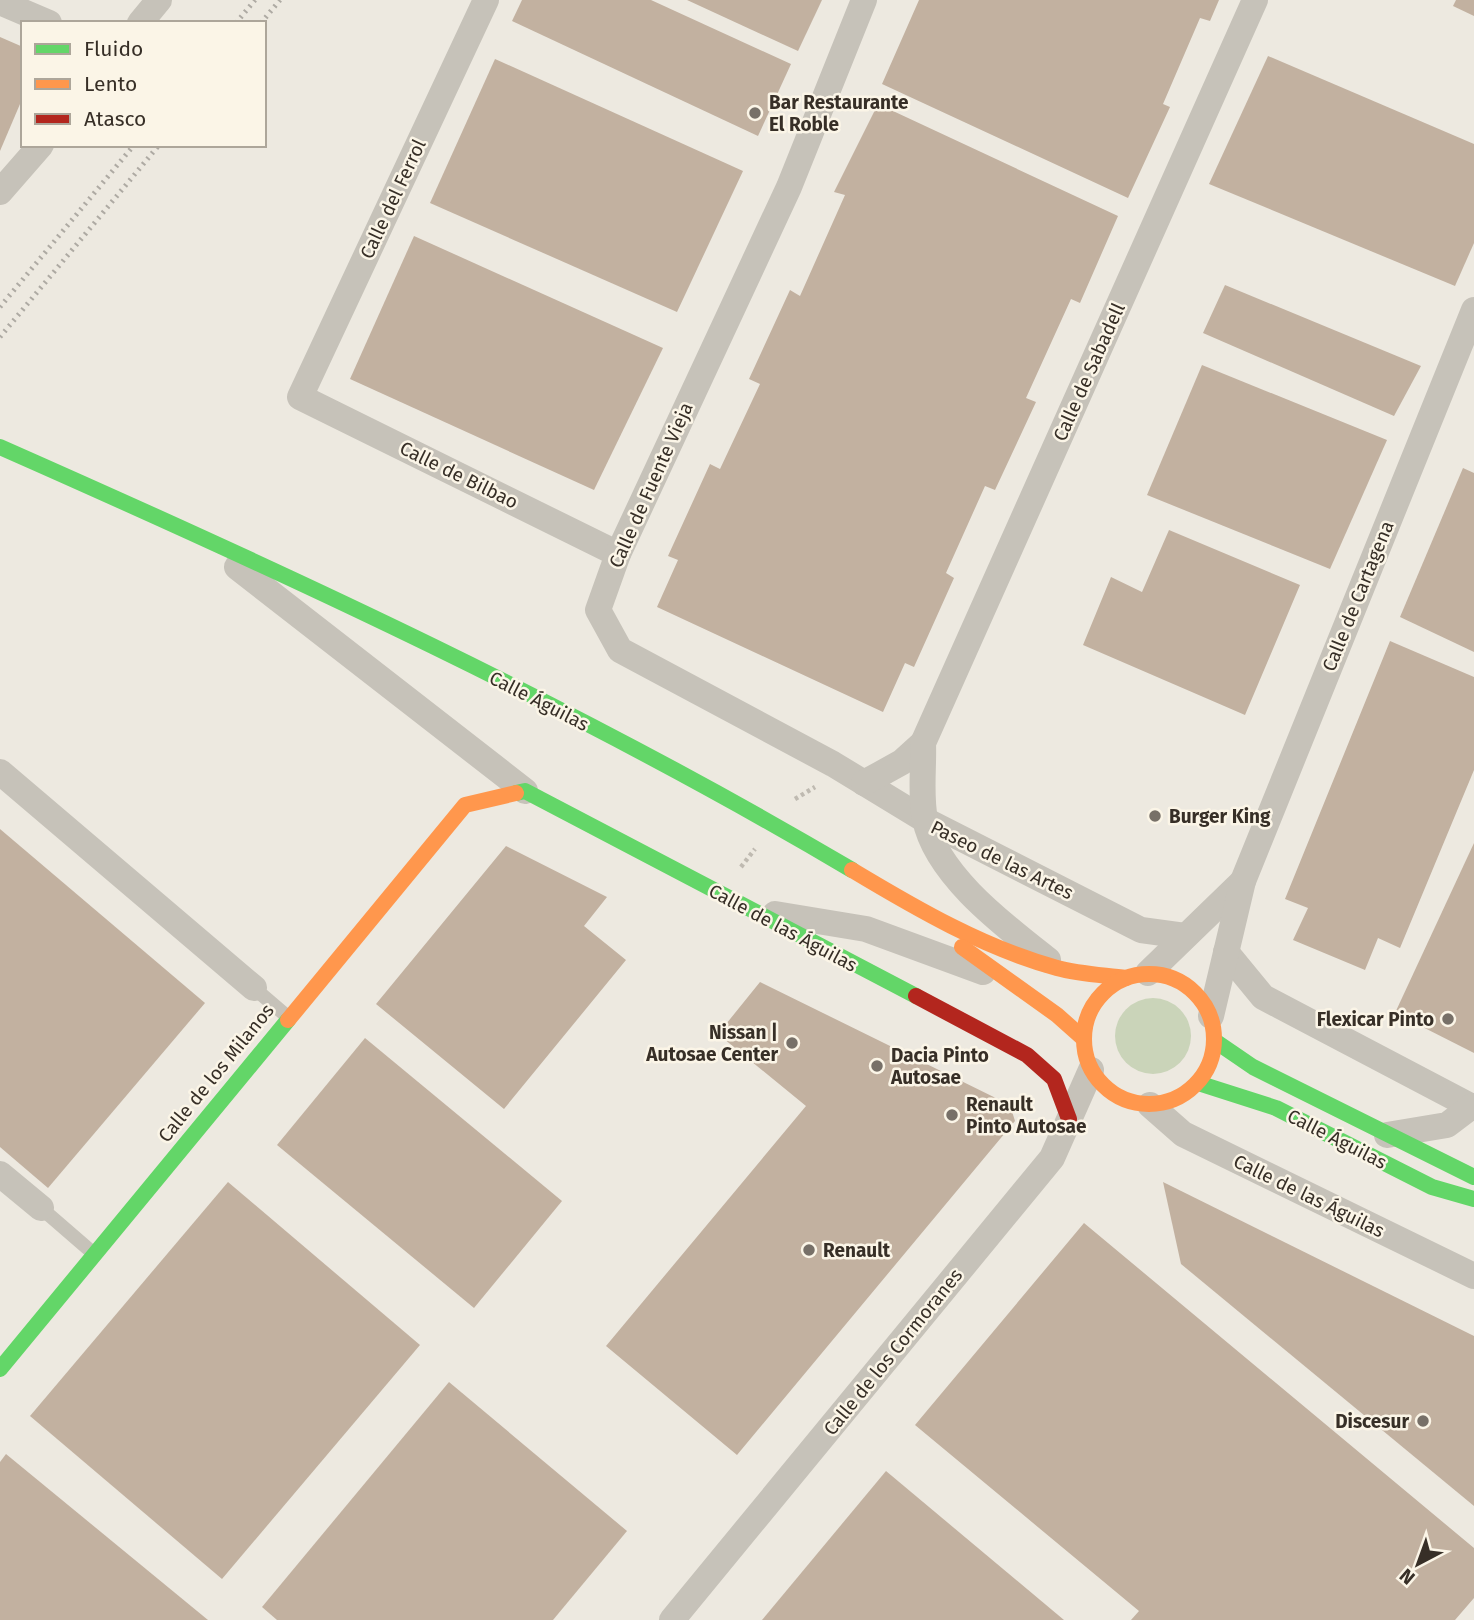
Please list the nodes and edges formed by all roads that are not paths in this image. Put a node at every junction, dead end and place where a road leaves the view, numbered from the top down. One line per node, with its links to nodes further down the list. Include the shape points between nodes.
1 (131, 0): 8 (street)
2 (159, 0): 9 (street)
3 (486, 0): 13 (street, Calle del Ferrol)
4 (864, 0): 16 (street, Calle de Fuente Vieja, via 789,187)
5 (1255, 0): 17 (street, Calle de Sabadell)
6 (0, 2): 7 (street)
7 (45, 21)
8 (128, 21)
9 (142, 21)
10 (39, 147): 11 (street)
11 (0, 192)
12 (1474, 310): 22 (street, Calle de Cartagena)
13 (300, 397): 16 (street, Calle de Bilbao)
14 (0, 447): 15 (main road, Calle Águilas)
15 (197, 536): 20 (street); 23 (main road, Calle Águilas, via 524,692 774,824)
16 (618, 554): 19 (street, Calle de Fuente Vieja, via 598,610 620,650)
17 (923, 743): 19 (street, Calle de Sabadell, via 902,762); 21 (street, Calle de Sabadell)
18 (0, 772): 30 (street)
19 (864, 783): 21 (street, Calle de Fuente Vieja)
20 (525, 791): 24 (main road, Calle de las Águilas); 31 (main road, Calle de los Milanos, via 465,804)
21 (925, 820): 25 (street, Paseo de las Artes, via 1142,930); 27 (street, Paseo de las Artes, via 947,868 997,919)
22 (1243, 881): 25 (street, Calle de Cartagena); 26 (street, Calle de Cartagena)
23 (904, 901): 27 (main road, via 1012,954); 29 (main road)
24 (746, 909): 29 (street, via 866,929); 38 (main road, Calle de las Águilas, via 1027,1055 1054,1079)
25 (1185, 936): 28 (street, Calle de Cartagena)
26 (1226, 953): 32 (street, Calle de Cartagena); 37 (street, via 1263,998)
27 (1059, 969): 28 (main road)
28 (1137, 975): 32 (main road, via 1172,978 1198,994); 33 (main road, via 1104,992 1090,1011)
29 (1004, 980): 33 (main road)
30 (254, 988): 31 (lane)
31 (289, 1018): 45 (main road, Calle de los Milanos)
32 (1213, 1028): 35 (main road, via 1211,1061); 39 (main road, via 1253,1067)
33 (1084, 1040): 34 (main road)
34 (1091, 1070): 36 (main road, via 1127,1101); 38 (street, Calle de los Cormoranes)
35 (1198, 1083): 36 (main road, via 1178,1098); 43 (main road, Calle Águilas, via 1276,1108 1432,1187)
36 (1150, 1105): 46 (street, Calle de las Águilas, via 1183,1134)
37 (1473, 1107): 39 (street, via 1447,1125)
38 (1069, 1119): 48 (street, Calle de los Cormoranes, via 1052,1158)
39 (1387, 1135): 40 (street); 42 (main road)
40 (1474, 1158)
41 (0, 1174): 44 (street)
42 (1474, 1177)
43 (1474, 1199)
44 (41, 1208): 45 (lane)
45 (94, 1254): 47 (main road, Calle de los Milanos)
46 (1474, 1276)
47 (0, 1369)
48 (672, 1620)

